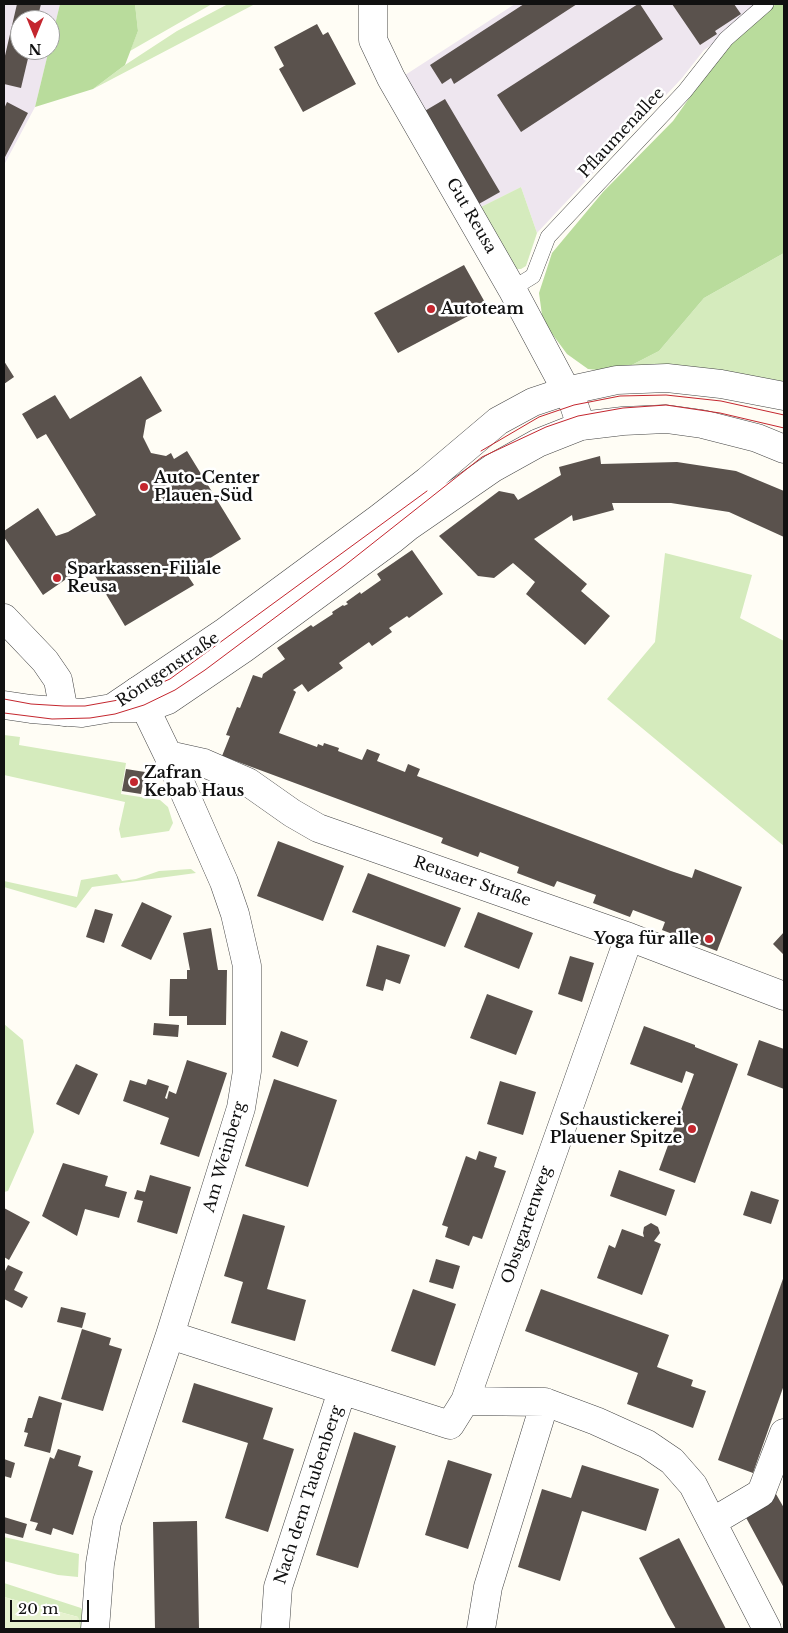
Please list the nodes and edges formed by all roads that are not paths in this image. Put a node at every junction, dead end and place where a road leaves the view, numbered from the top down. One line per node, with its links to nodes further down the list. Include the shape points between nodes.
1 (373, 4): 3 (street, Gut Reusa, via 372,40)
2 (766, 4): 3 (lane, Pflaumenallee, via 726,39 685,92 548,237 533,276)
3 (512, 289): 4 (street, Gut Reusa)
4 (566, 391): 5 (street, Röntgenstraße, via 617,380 667,378); 6 (street, Gut Reusa); 9 (street, Röntgenstraße, via 533,402 498,421 427,481 226,631)
5 (784, 396)
6 (581, 426): 7 (street, Röntgenstraße, via 666,419 702,424); 9 (street, Röntgenstraße, via 538,443 493,468 168,700)
7 (784, 448)
8 (4, 618): 11 (street, via 45,661 58,680)
9 (141, 699): 11 (street, Röntgenstraße, via 97,711); 12 (street, Am Weinberg)
10 (4, 705): 11 (street)
11 (64, 712)
12 (168, 755): 13 (street, Reusaer Straße, via 204,763 248,782 318,828); 15 (street, Am Weinberg, via 235,914 247,966 248,1042 241,1108)
13 (629, 937): 14 (street, Reusaer Straße); 17 (street, Obstgartenweg)
14 (784, 996)
15 (170, 1335): 16 (street, Nach dem Taubenberg); 21 (street, Am Weinberg, via 107,1522)
16 (342, 1391): 17 (street, Nach dem Taubenberg, via 450,1424); 22 (street, Nach dem Taubenberg, via 278,1587)
17 (465, 1400): 18 (street)
18 (545, 1402): 20 (street, via 648,1444 672,1461 693,1485); 23 (street, via 488,1587)
19 (784, 1433): 20 (street, via 761,1493)
20 (712, 1522): 24 (street)
21 (95, 1629)
22 (275, 1629)
23 (481, 1629)
24 (767, 1629)

